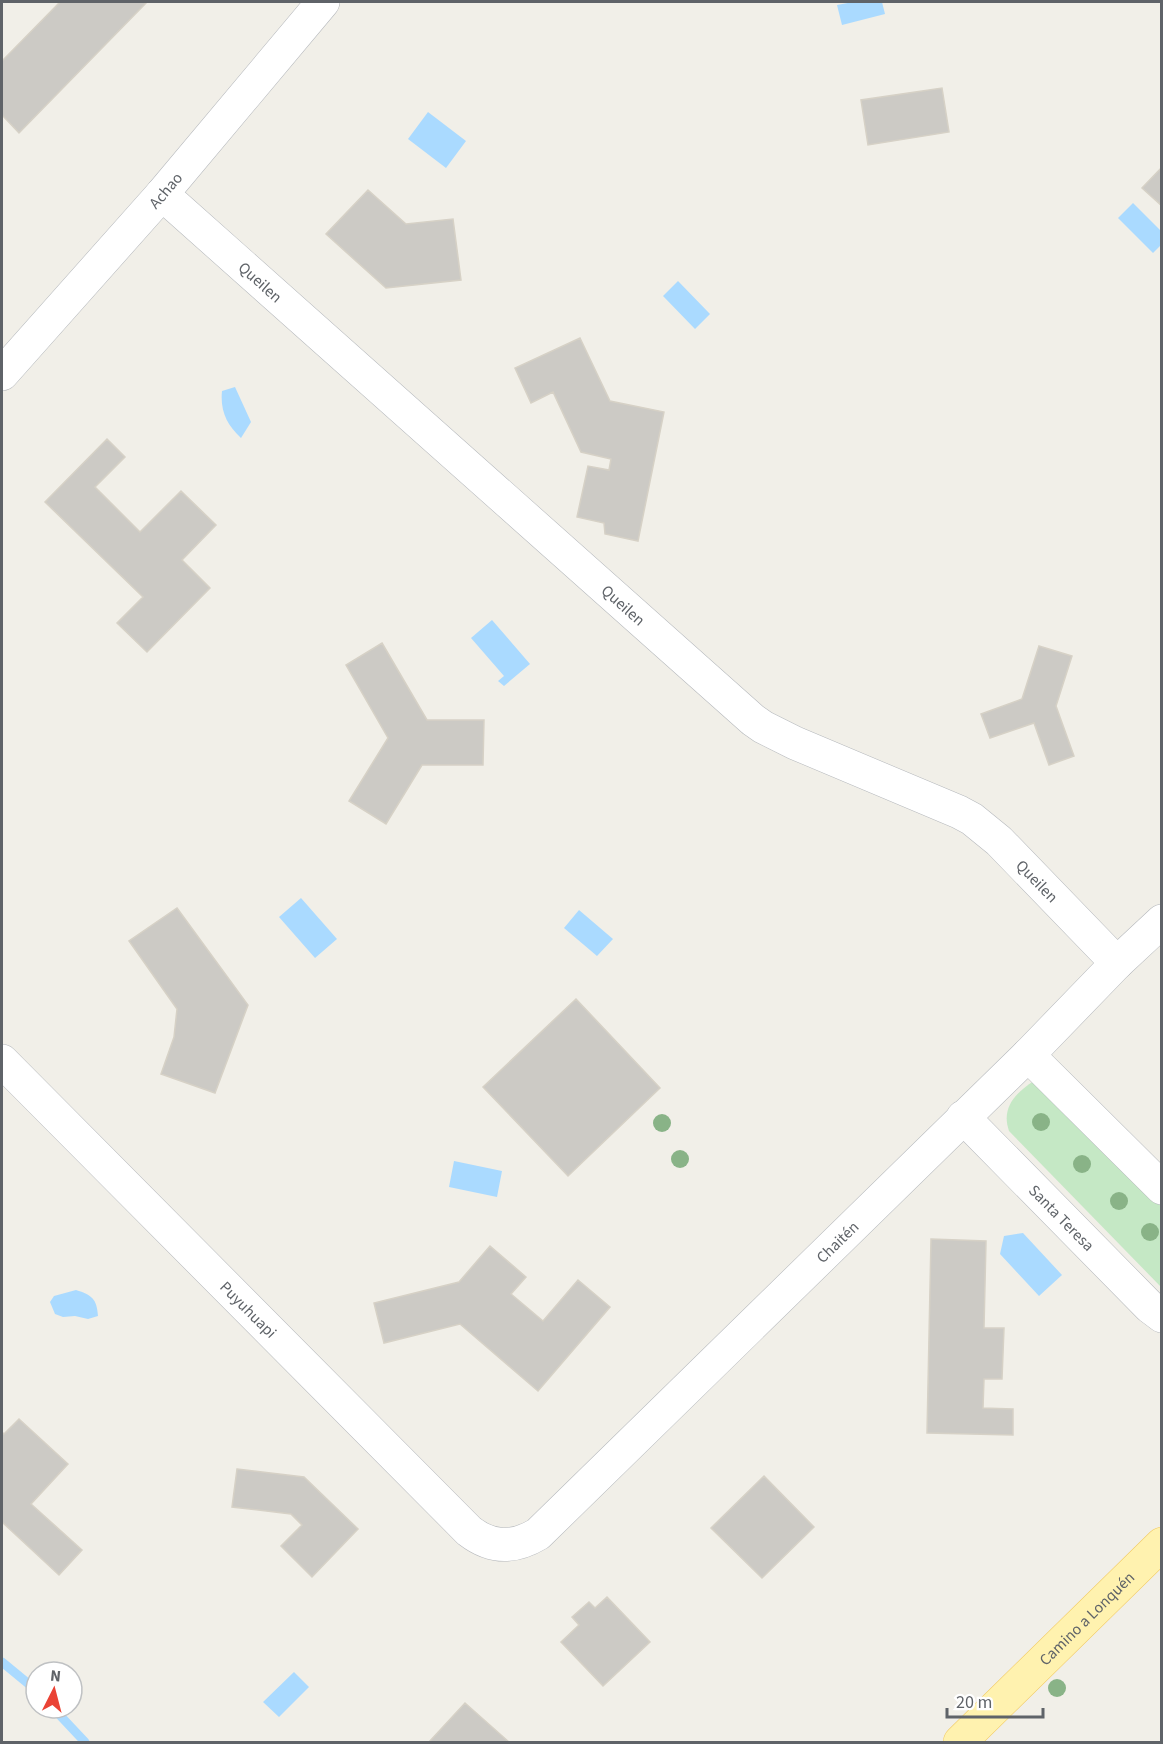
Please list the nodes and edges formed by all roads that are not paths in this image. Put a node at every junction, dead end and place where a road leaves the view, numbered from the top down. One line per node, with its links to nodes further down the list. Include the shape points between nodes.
1 (323, 2): 2 (street, Achao)
2 (162, 194): 3 (street, Achao); 5 (street, Queilen, via 753,720 795,743 972,819 999,841)
3 (2, 374)
4 (1161, 921): 5 (street, Chaitén)
5 (1117, 963): 6 (street, Chaitén)
6 (1028, 1055): 8 (street, Chaitén); 9 (street)
7 (2, 1061): 12 (street, Puyuhuapi, via 468,1531 485,1541)
8 (963, 1117): 10 (street, Santa Teresa); 12 (street, Chaitén, via 537,1534 526,1542)
9 (1161, 1188)
10 (1161, 1316)
11 (1161, 1544): 13 (main road, Camino a Lonquén)
12 (504, 1545)
13 (960, 1743)

